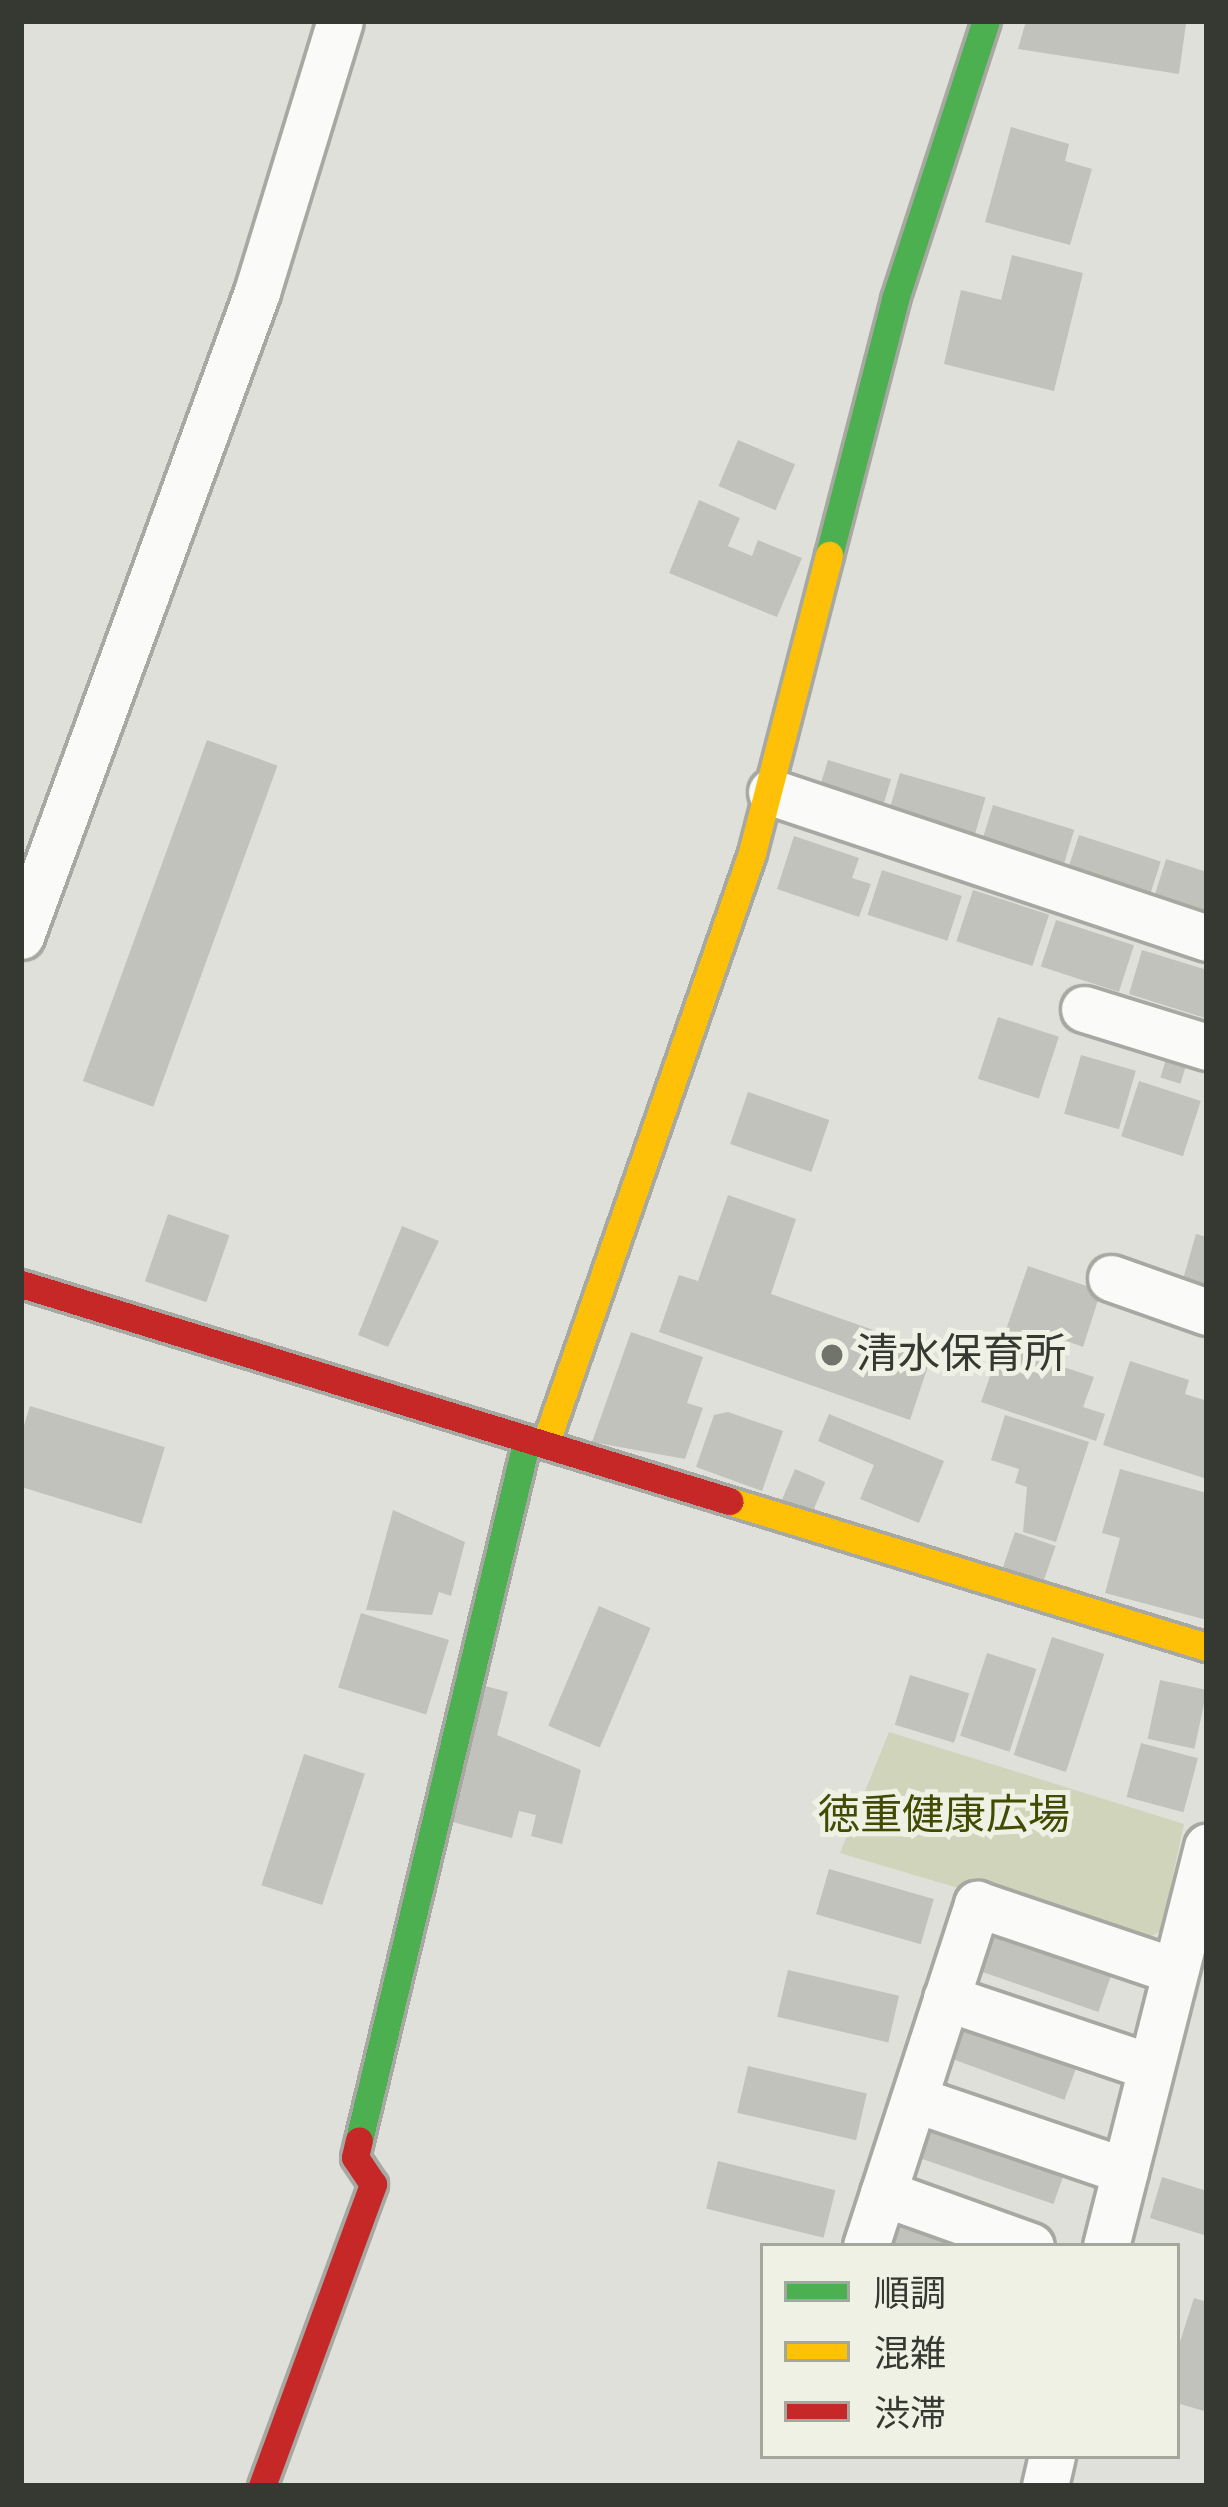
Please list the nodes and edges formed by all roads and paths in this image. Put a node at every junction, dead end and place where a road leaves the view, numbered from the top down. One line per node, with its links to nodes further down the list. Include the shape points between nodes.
1 (340, 21): 4 (street, via 257,292)
2 (986, 21): 3 (street, via 895,299)
3 (771, 792): 5 (street); 11 (street, via 694,1039)
4 (21, 936)
5 (1207, 938)
6 (1084, 1010): 7 (street)
7 (1207, 1047)
8 (1112, 1278): 10 (street)
9 (21, 1284): 11 (street)
10 (1207, 1312)
11 (536, 1440): 12 (street); 23 (street, via 355,2157 373,2184)
12 (1207, 1648)
13 (1207, 1847): 14 (street)
14 (1175, 1971): 15 (street, via 976,1904); 16 (street)
15 (946, 1998): 16 (street); 17 (street)
16 (1151, 2067): 18 (street)
17 (914, 2099): 18 (street); 19 (street)
18 (1125, 2171): 22 (street)
19 (883, 2193): 20 (street); 21 (street)
20 (867, 2243)
21 (1023, 2243)
22 (1107, 2243)
23 (262, 2486)

